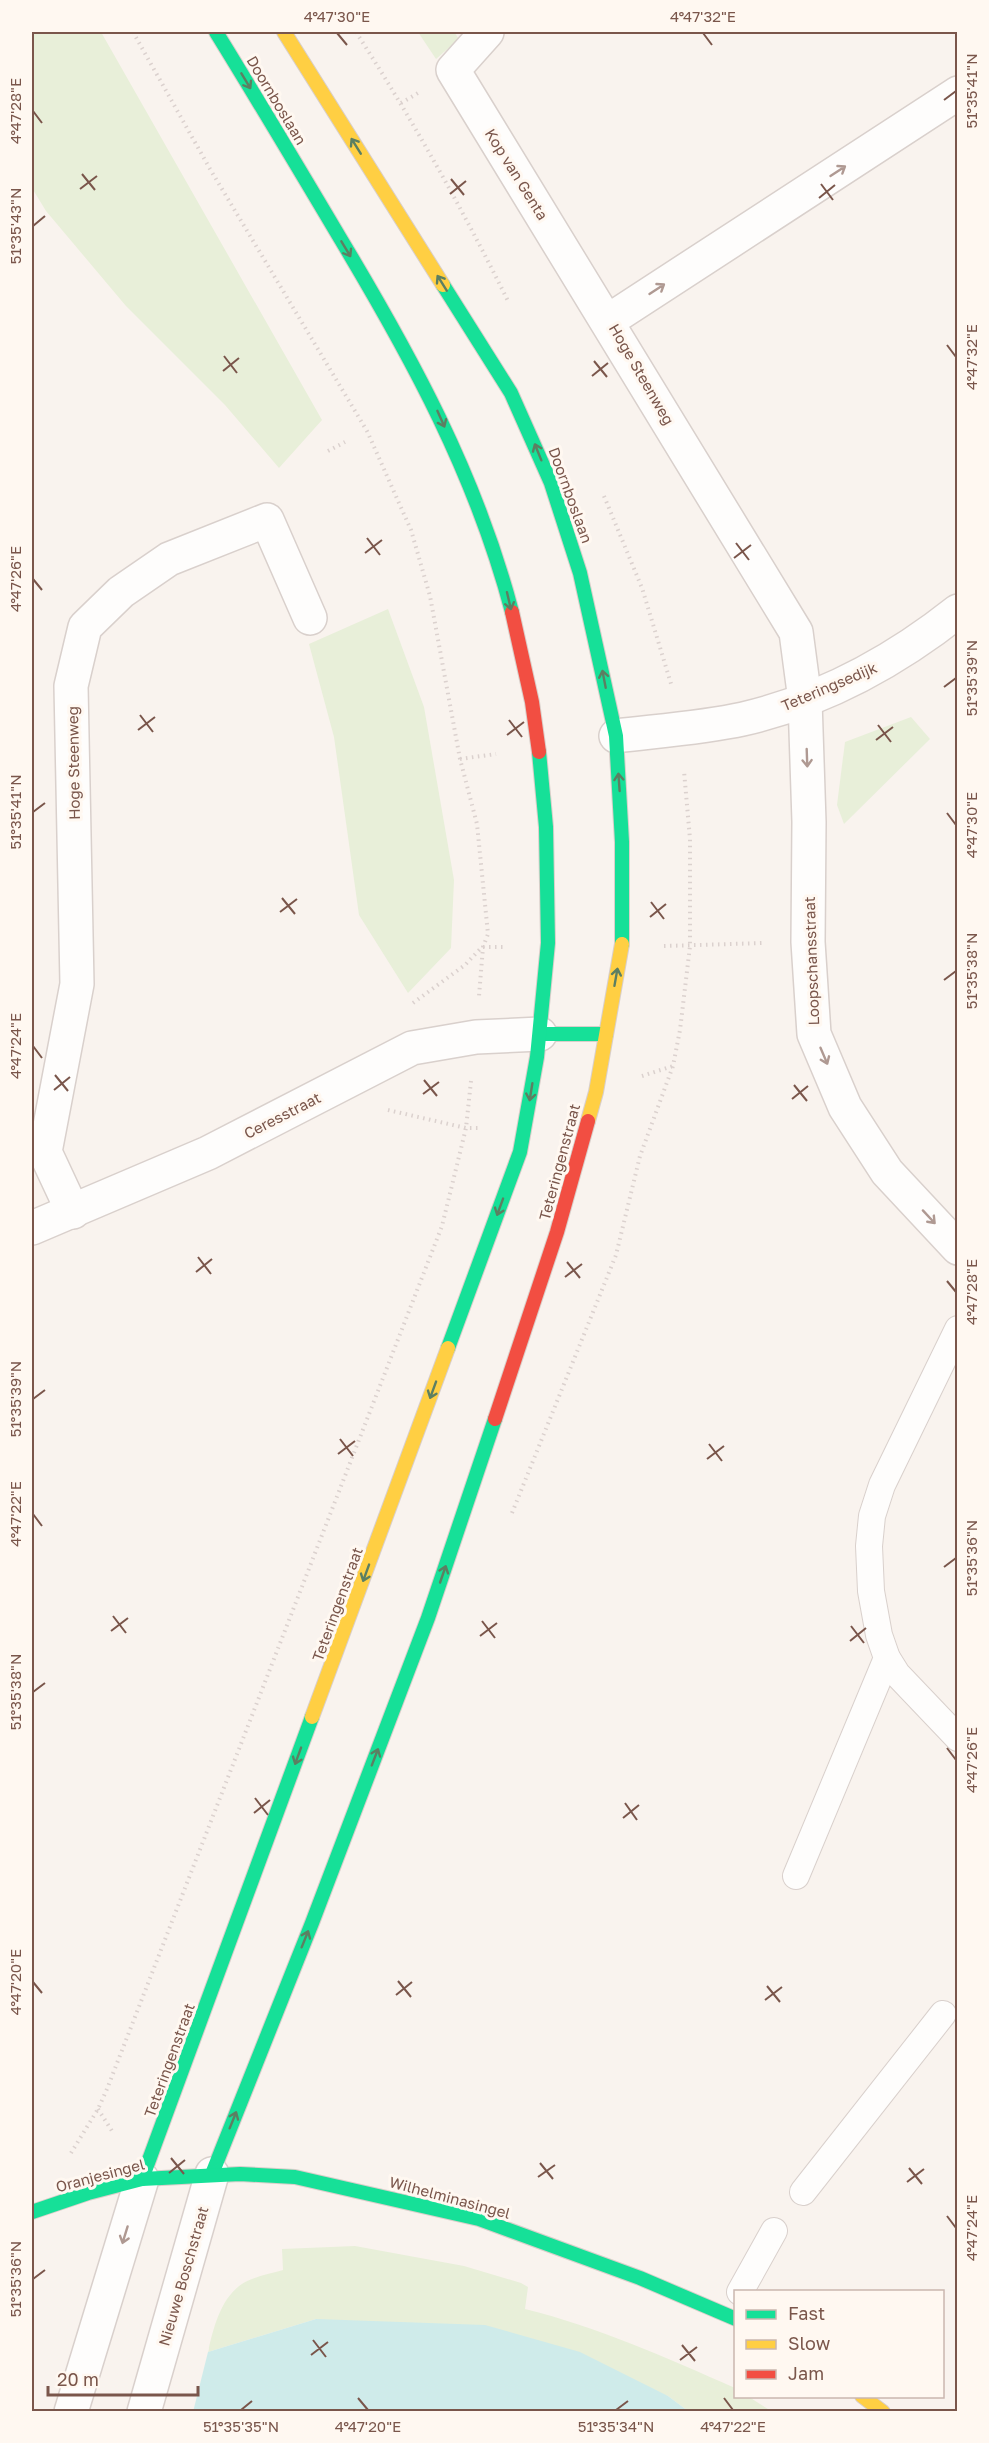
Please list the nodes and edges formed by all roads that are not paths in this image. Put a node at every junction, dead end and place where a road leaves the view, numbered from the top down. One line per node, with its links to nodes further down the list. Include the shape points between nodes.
1 (216, 32): 10 (main road, Doornboslaan, one-way to 10, via 391,324 436,407 461,463 509,597 540,759 548,851 548,959)
2 (284, 32): 9 (main road, Doornboslaan, one-way to 2, via 580,573 551,483 511,393)
3 (487, 32): 5 (street, Kop van Genta, via 453,70)
4 (957, 93): 5 (street, Hoge Steenweg, one-way to 4)
5 (608, 321): 8 (street, Hoge Steenweg, via 796,632)
6 (957, 611): 8 (street, Teteringsedijk, via 902,652)
7 (310, 618): 12 (street, Hoge Steenweg, via 267,520 169,559 121,592 86,627 71,686 78,984 45,1152)
8 (805, 700): 9 (street, Teteringsedijk, via 742,719); 14 (street, Loopschansstraat, one-way to 14, via 808,942 814,1034 845,1107 887,1172)
9 (616, 736): 11 (main road, Doornboslaan, one-way to 9, via 622,946)
10 (540, 1034): 11 (main road); 12 (street, Ceresstraat, via 477,1037 412,1048 208,1153); 22 (main road, Teteringenstraat, one-way to 22, via 520,1152)
11 (606, 1034): 20 (main road, Teteringenstraat, one-way to 11, via 428,1618 557,1232 589,1120)
12 (73, 1212): 13 (street, Ceresstraat)
13 (32, 1228)
14 (957, 1248)
15 (957, 1329): 16 (lane, via 882,1485 872,1516 871,1591)
16 (887, 1658): 17 (lane, via 897,1674); 18 (lane)
17 (957, 1738)
18 (796, 1876)
19 (943, 2014): 23 (lane)
20 (212, 2174): 21 (main road, Wilhelminasingel); 27 (main road, Wilhelminasingel, via 295,2177 479,2219); 30 (street, Nieuwe Boschstraat)
21 (178, 2176): 22 (main road, Oranjesingel)
22 (142, 2179): 24 (main road, Oranjesingel); 29 (street, one-way to 29)
23 (803, 2192)
24 (33, 2208)
25 (774, 2231): 26 (lane)
26 (741, 2290)
27 (733, 2310)
28 (863, 2398): 31 (main road)
29 (71, 2412)
30 (144, 2412)
31 (883, 2412)

